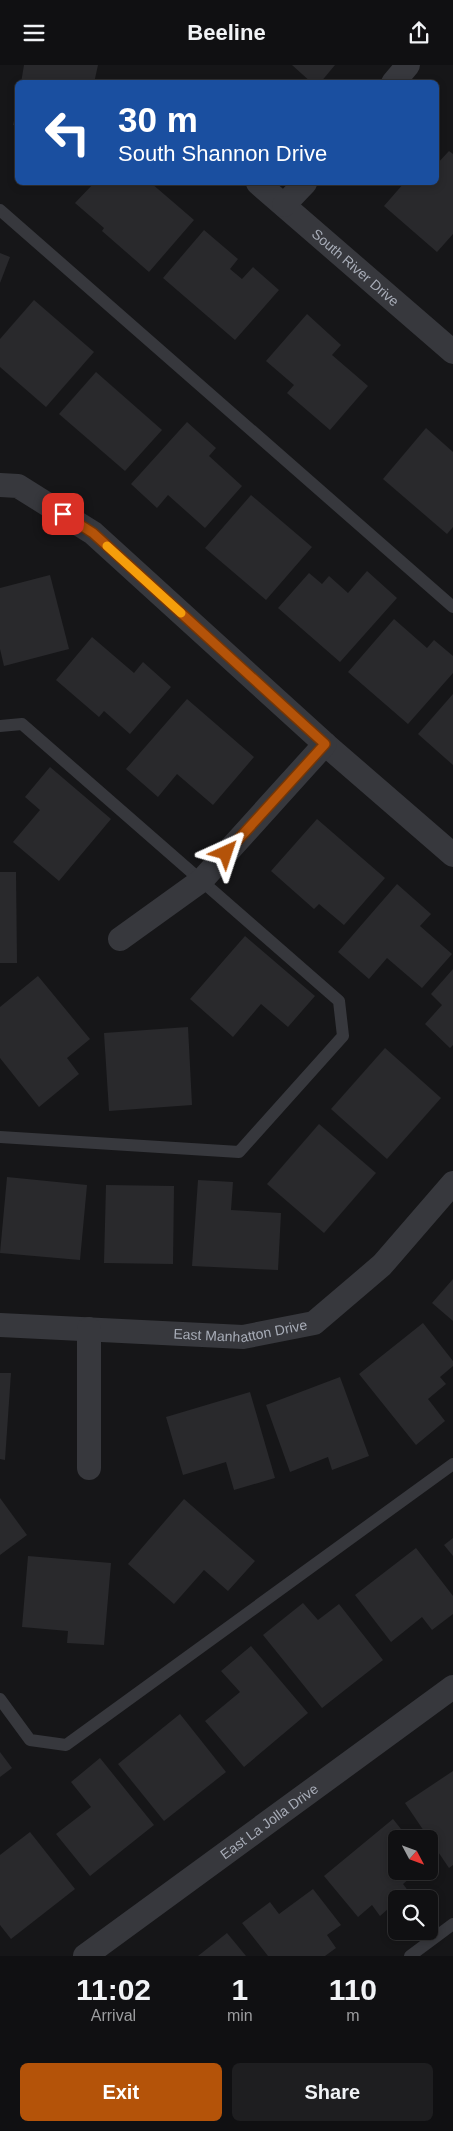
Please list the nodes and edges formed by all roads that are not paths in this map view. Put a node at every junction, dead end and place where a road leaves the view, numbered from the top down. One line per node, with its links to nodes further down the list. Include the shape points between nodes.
1 (408, 65): 2 (street)
2 (396, 80)
3 (260, 185): 5 (street, South River Drive)
4 (303, 185): 5 (street)
5 (284, 205): 7 (street, South River Drive)
6 (0, 210): 9 (lane)
7 (453, 352)
8 (0, 485): 11 (street, via 18,486 93,533)
9 (453, 607)
10 (0, 726): 13 (lane, via 22,724)
11 (325, 744): 12 (street); 13 (street)
12 (453, 855)
13 (202, 881): 14 (street); 15 (lane, via 339,1001 343,1036 239,1152)
14 (120, 939)
15 (0, 1137)
16 (453, 1183): 18 (street, East Manhatton Drive, via 382,1265 314,1323 243,1337)
17 (0, 1325): 18 (street, East Manhatton Drive)
18 (89, 1329): 20 (street)
19 (453, 1464): 22 (lane, via 66,1745 30,1740)
20 (89, 1468)
21 (453, 1687): 24 (street, East La Jolla Drive)
22 (0, 1699)
23 (453, 1924): 25 (lane)
24 (85, 1956)
25 (410, 1956)

